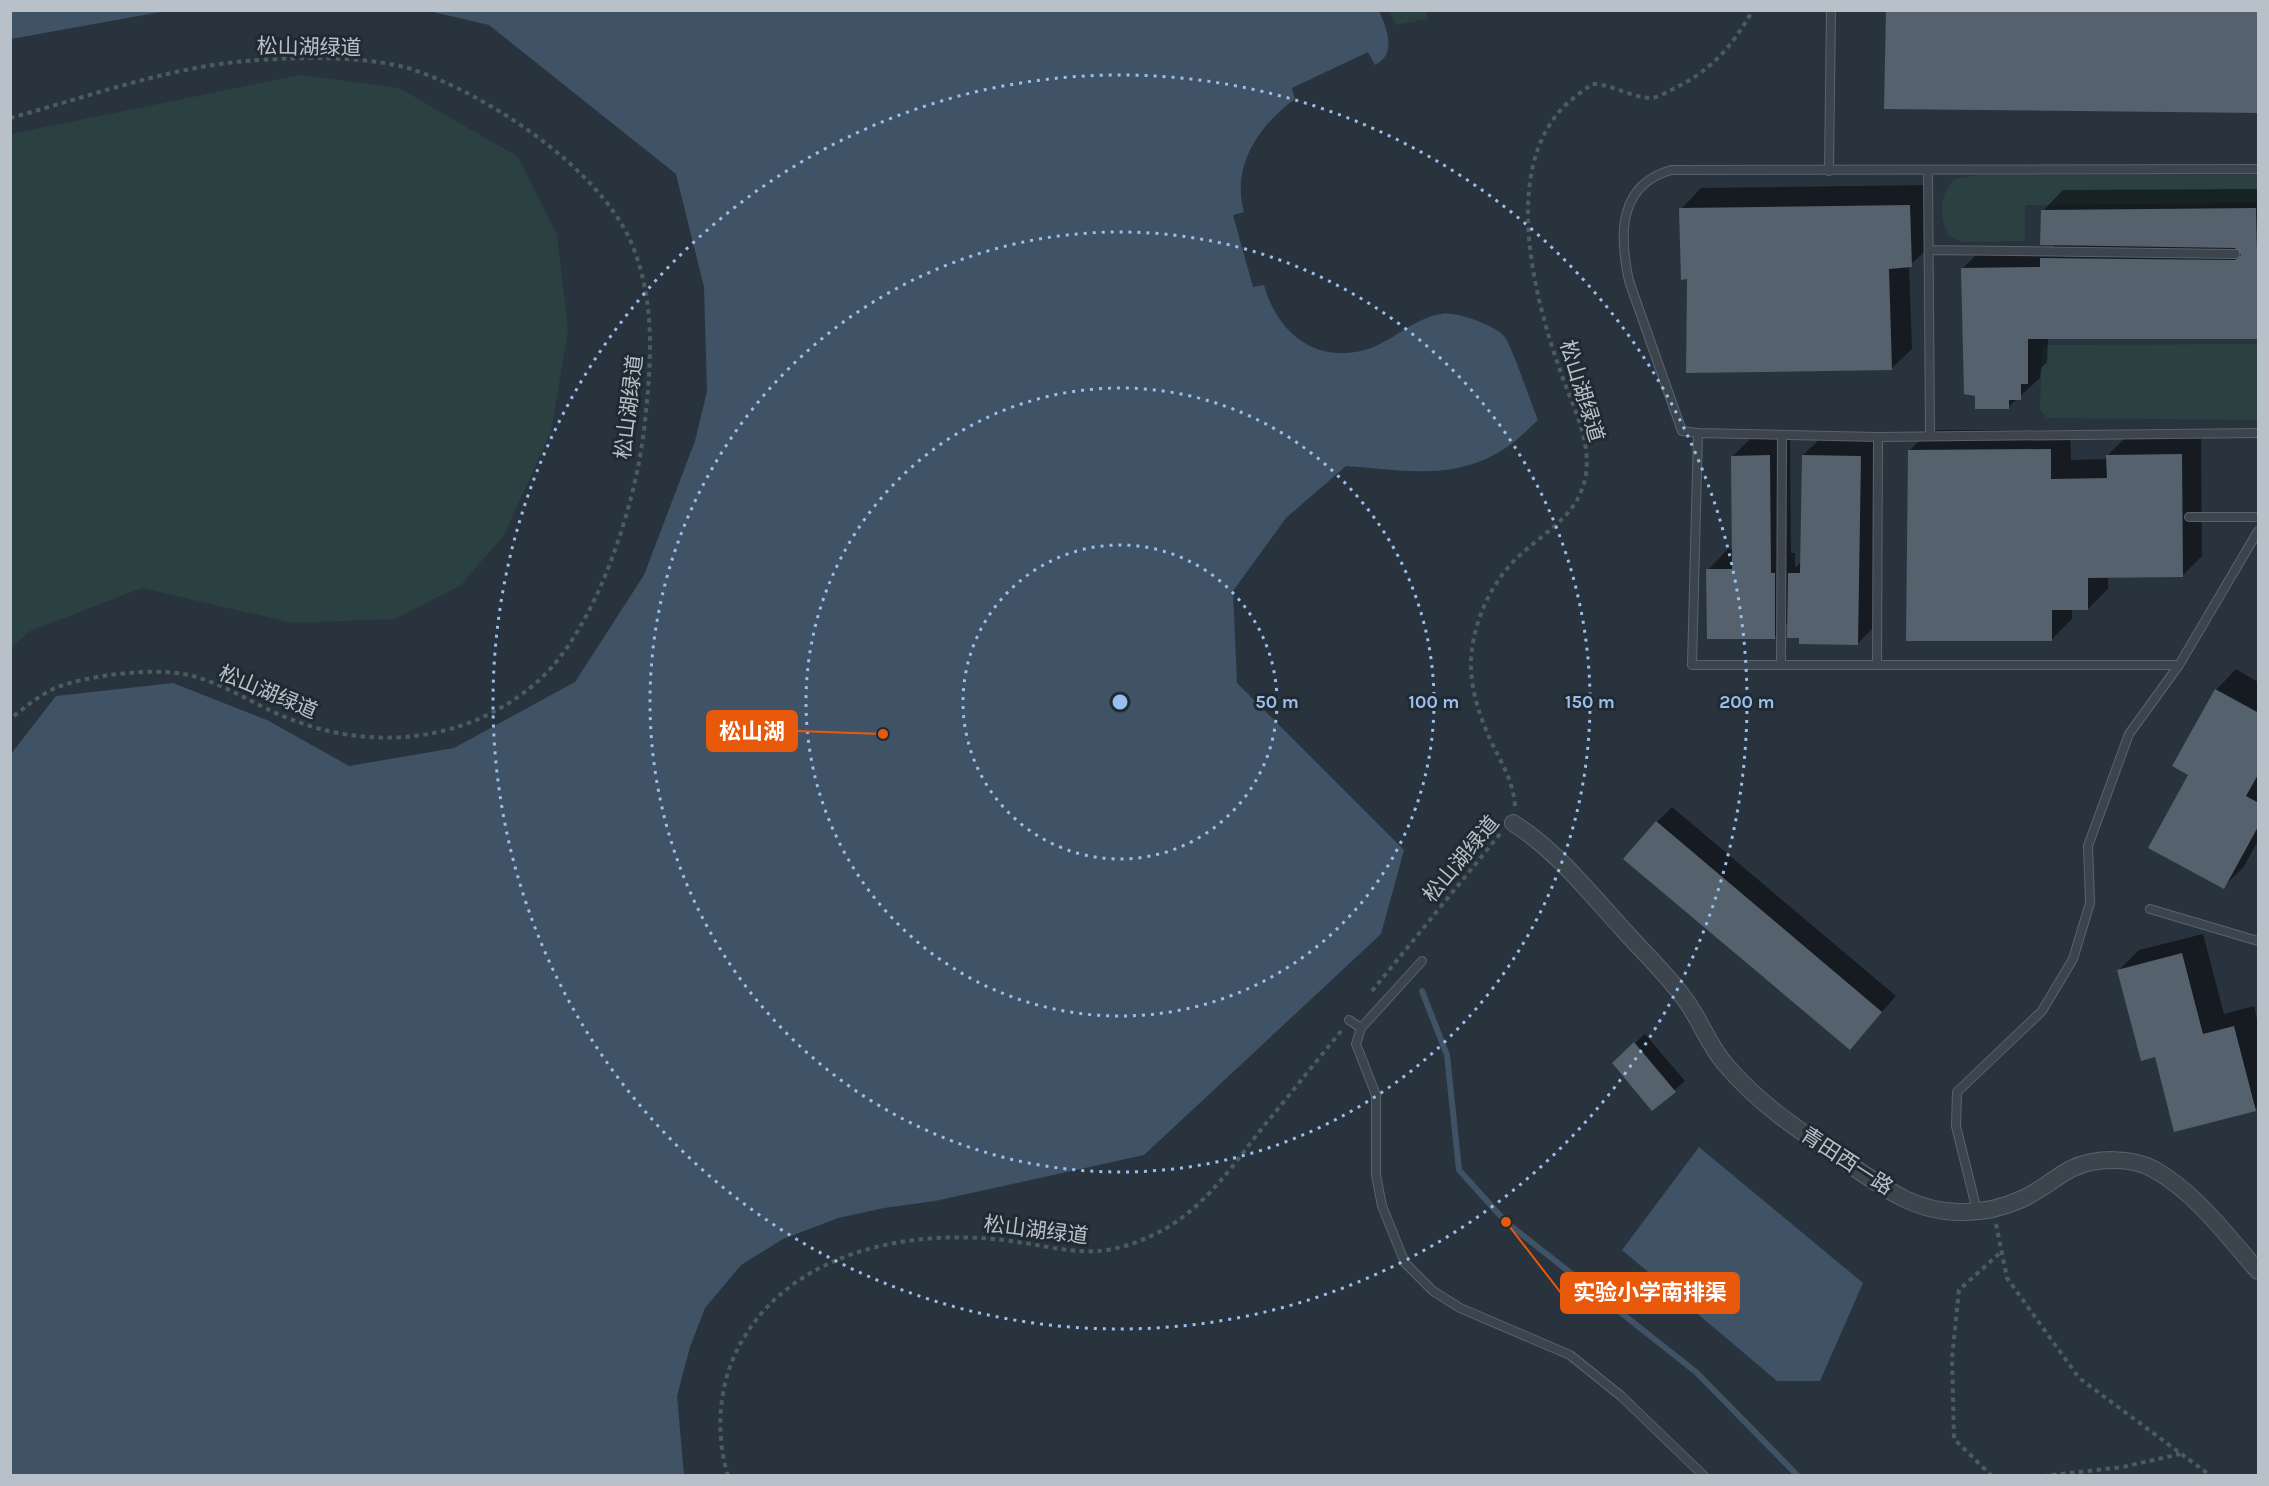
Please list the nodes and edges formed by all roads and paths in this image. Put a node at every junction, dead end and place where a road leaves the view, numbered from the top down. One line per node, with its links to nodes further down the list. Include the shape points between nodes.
1 (1753, 10): 21 (path, 松山湖绿道, via 1717,62 1653,99 1606,84 1592,84 1554,117 1536,154 1528,232 1531,268 1554,351 1581,425 1587,460 1578,500 1557,526 1501,577 1490,593 1473,641 1474,689 1490,740 1513,785)
2 (1831, 10): 5 (lane)
3 (10, 118): 20 (path, 松山湖绿道, via 142,80 243,61 360,61 409,69 490,106 589,179 613,210 631,243 652,329 642,445 629,507 612,560 562,653 540,679 516,698 452,729 407,739 363,739 321,731 189,675 147,670 57,687)
4 (2259, 169): 6 (lane)
5 (1829, 171): 6 (lane); 9 (lane, via 1671,170 1654,175 1631,198 1623,237 1629,281 1682,431)
6 (1928, 171): 7 (lane)
7 (1929, 250): 8 (lane); 12 (lane)
8 (2235, 254)
9 (1698, 433): 11 (lane); 17 (lane, via 1692,665)
10 (2259, 433): 12 (lane)
11 (1782, 435): 13 (lane); 17 (lane)
12 (1930, 436): 13 (lane)
13 (1878, 437): 18 (lane)
14 (2188, 517): 15 (lane)
15 (2259, 517)
16 (2259, 531): 19 (lane)
17 (1781, 663): 18 (lane)
18 (1877, 664): 19 (lane)
19 (2179, 665): 28 (lane, via 2129,734 2088,846 2090,903 2073,959 2042,1011 1957,1092 1956,1126)
20 (10, 719)
21 (1513, 823): 25 (path, 松山湖绿道, via 1495,838); 28 (street, 青田西一路, via 1562,861 1672,983 1719,1057 1768,1106 1902,1198 1947,1212)
22 (2150, 909): 23 (lane)
23 (2259, 941)
24 (1422, 961): 27 (lane)
25 (1371, 993)
26 (1349, 1020): 27 (lane); 32 (path, 松山湖绿道, via 1203,1201 1175,1224 1152,1236 1126,1246 1087,1253 973,1238 909,1241 879,1246 837,1261 782,1291 750,1327 729,1370 721,1419)
27 (1362, 1028): 33 (lane, via 1356,1044 1376,1095 1376,1175 1382,1206 1405,1263 1433,1292 1460,1308 1570,1355 1621,1396)
28 (1985, 1210): 29 (path); 30 (street, 青田西一路, via 2033,1194 2078,1166 2132,1162 2154,1169 2176,1186)
29 (2001, 1251): 31 (path, via 2007,1278 2079,1378); 34 (path, via 1959,1290 1952,1358 1954,1439)
30 (2259, 1271)
31 (2180, 1454): 35 (path, via 2123,1467); 36 (path)
32 (728, 1476)
33 (1704, 1476)
34 (1992, 1476)
35 (2043, 1476)
36 (2211, 1476)

